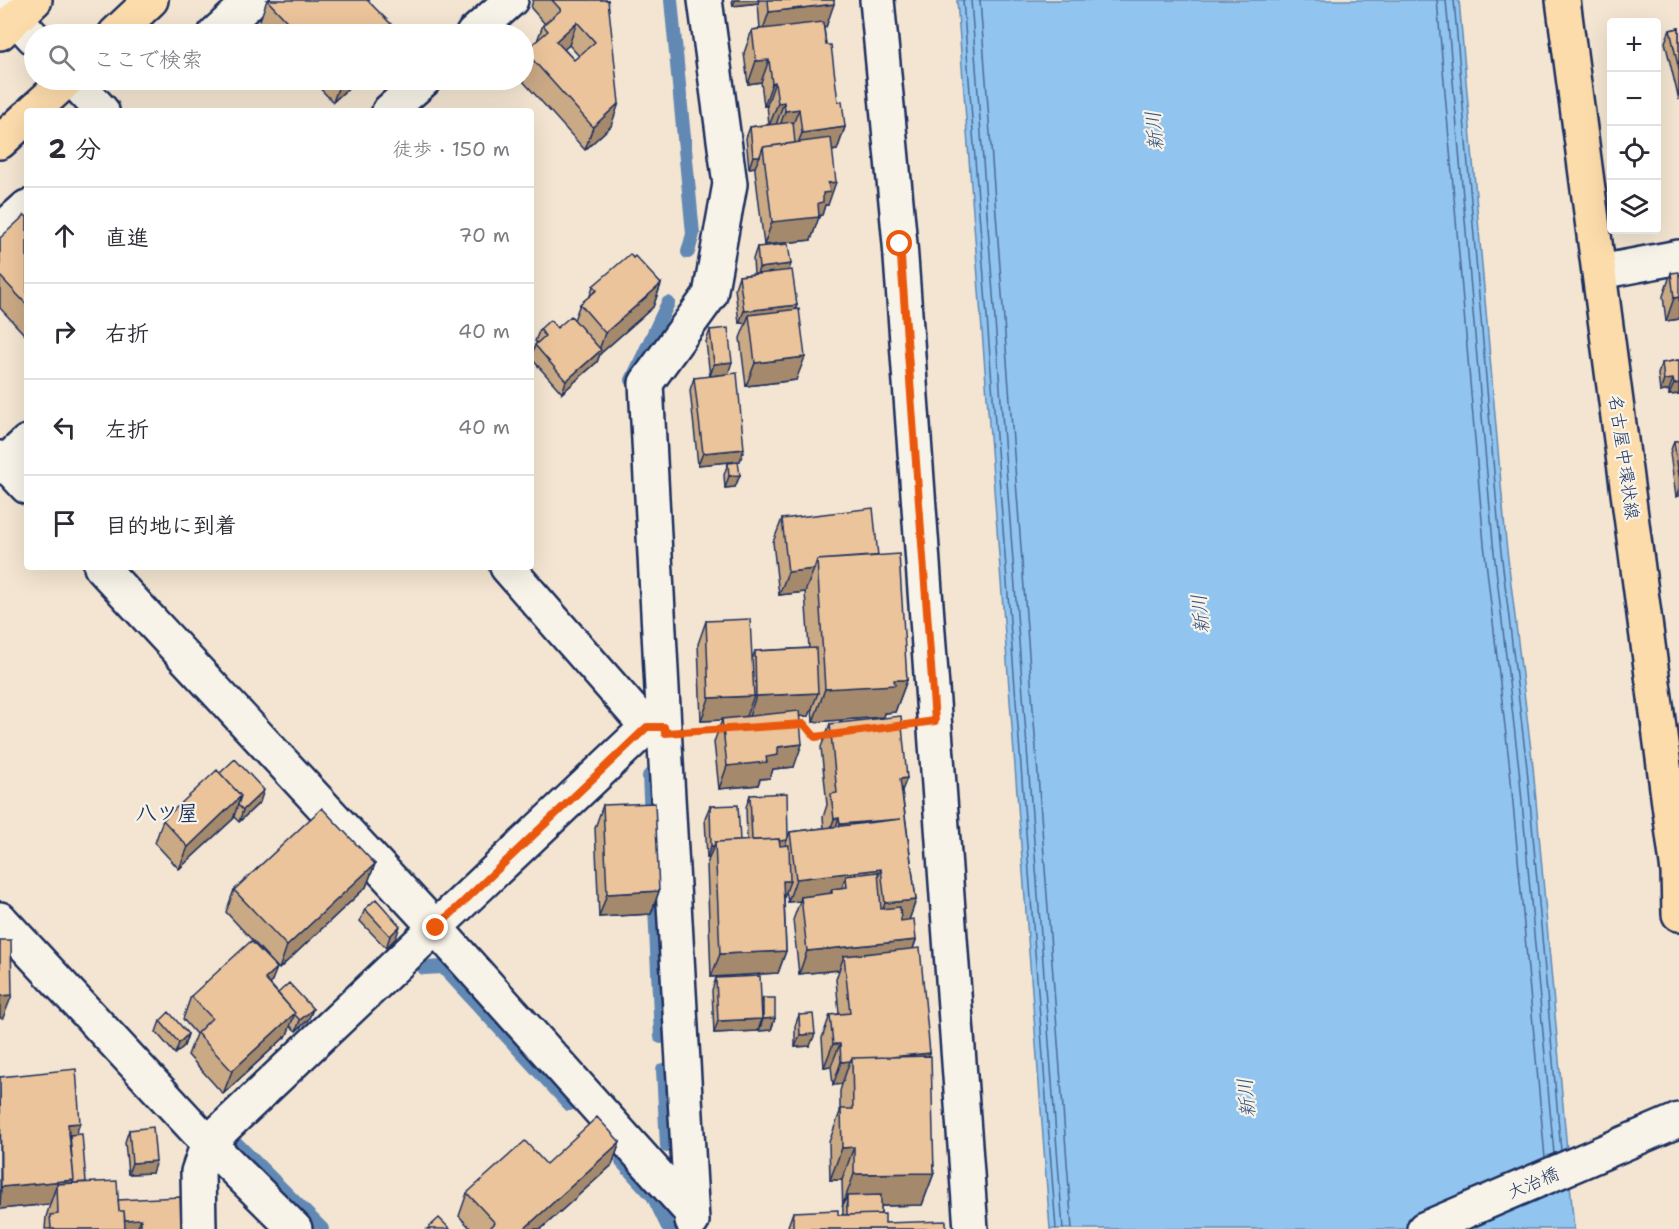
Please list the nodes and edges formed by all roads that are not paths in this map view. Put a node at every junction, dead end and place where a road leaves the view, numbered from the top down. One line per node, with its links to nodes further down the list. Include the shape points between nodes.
1 (151, 0): 7 (main road)
2 (252, 0): 8 (street)
3 (511, 0): 9 (street)
4 (705, 0): 26 (street, via 730,184 710,295 646,383)
5 (877, 0): 35 (street, via 900,244)
6 (1563, 0): 21 (main road, 名古屋中環状線)
7 (126, 24)
8 (225, 24)
9 (484, 24)
10 (56, 90): 13 (main road)
11 (82, 90): 14 (street)
12 (413, 90): 15 (street)
13 (36, 108)
14 (99, 108)
15 (392, 108)
16 (24, 120): 17 (main road)
17 (0, 142)
18 (24, 210): 19 (street)
19 (0, 231)
20 (1679, 257): 21 (street)
21 (1600, 272): 27 (main road, 名古屋中環状線, via 1678,872)
22 (8, 457): 23 (street)
23 (24, 482)
24 (104, 570): 29 (street)
25 (510, 570): 26 (street)
26 (659, 729): 29 (street); 32 (street)
27 (1679, 914)
28 (0, 919): 31 (street)
29 (436, 928): 31 (street); 32 (street)
30 (1679, 1120): 36 (street, 大治橋)
31 (208, 1143): 33 (street, via 198,1172); 34 (street)
32 (692, 1221)
33 (199, 1229)
34 (296, 1229)
35 (971, 1229)
36 (1424, 1229)

